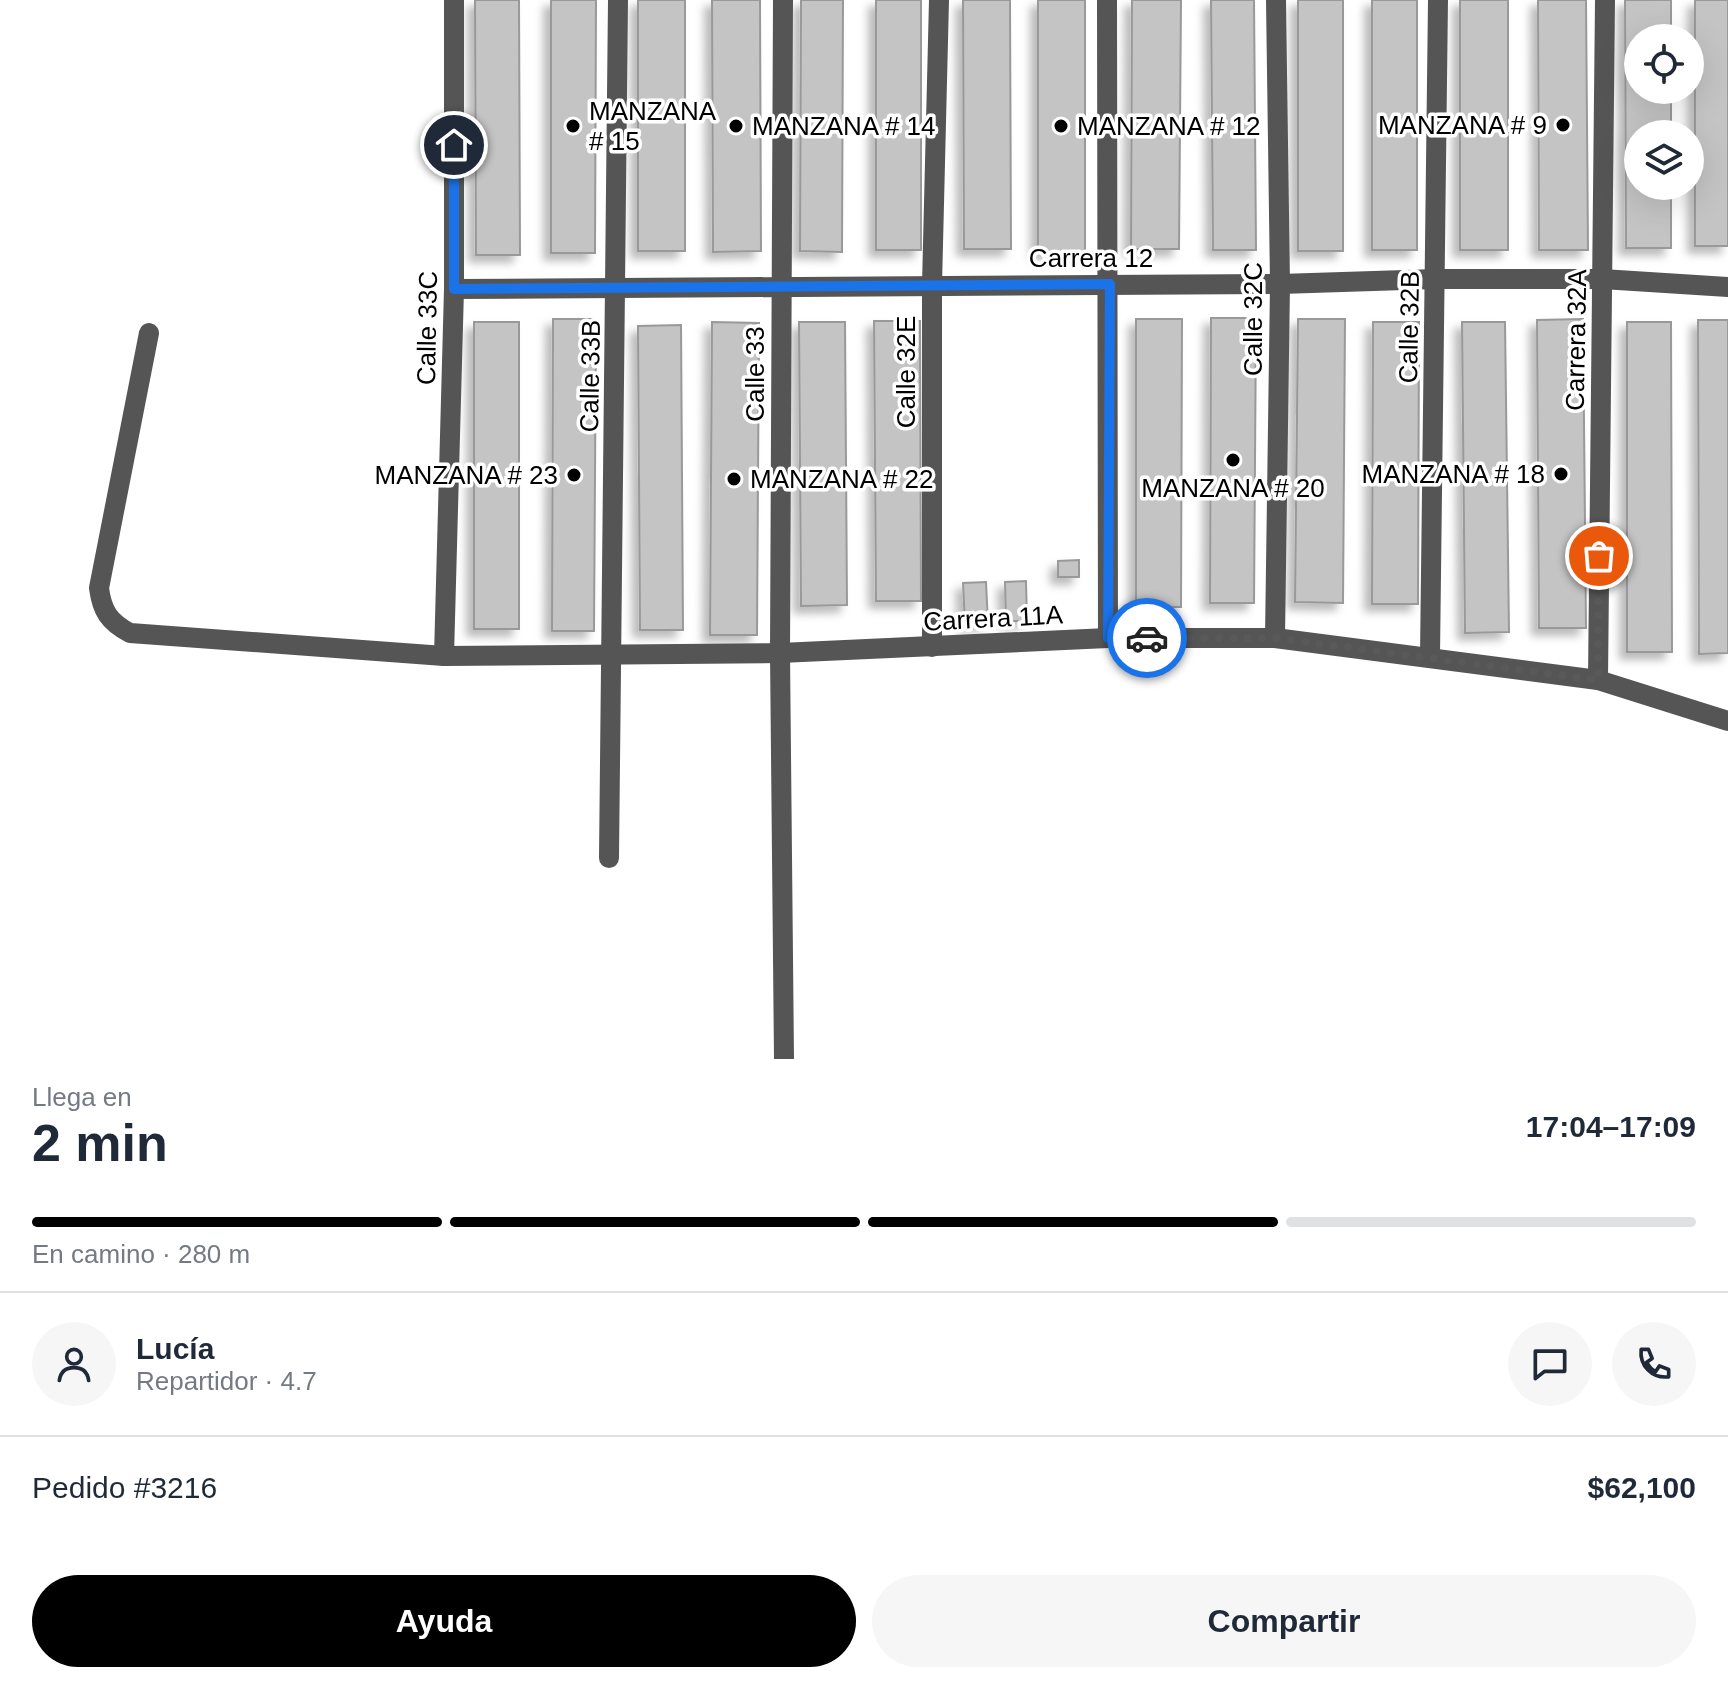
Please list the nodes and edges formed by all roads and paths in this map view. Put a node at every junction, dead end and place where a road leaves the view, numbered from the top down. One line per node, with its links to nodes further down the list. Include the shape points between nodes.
1 (454, 0): 16 (street, Calle 33C)
2 (618, 0): 17 (street, Calle 33B)
3 (783, 0): 14 (street, Calle 33)
4 (939, 0): 13 (street, Calle 32E)
5 (1107, 0): 11 (street)
6 (1276, 0): 12 (street, Calle 32C)
7 (1438, 0): 9 (street, Calle 32B)
8 (1605, 0): 10 (street, Carrera 32A)
9 (1436, 279): 10 (street, Carrera 12); 12 (street, Carrera 12); 24 (street, Calle 32B)
10 (1602, 279): 15 (street, Carrera 12); 26 (street, Carrera 32A)
11 (1110, 284): 12 (street, Carrera 12); 13 (street, Carrera 12); 19 (street)
12 (1280, 284): 20 (street, Calle 32C)
13 (932, 285): 14 (street, Carrera 12); 21 (street, Calle 32E)
14 (782, 286): 17 (street, Carrera 12); 22 (street, Calle 33)
15 (1728, 287)
16 (454, 289): 17 (street, Carrera 12); 23 (street, Calle 33C)
17 (617, 289): 25 (street, Calle 33B)
18 (149, 333): 23 (street, Carrera 11A, via 99,588 111,623 130,633)
19 (1108, 638): 20 (street, Carrera 11A); 21 (street, Carrera 11A)
20 (1275, 638): 24 (street, Carrera 11A)
21 (932, 647): 22 (street, Carrera 11A)
22 (780, 653): 25 (street, Carrera 11A); 29 (street, Calle 33)
23 (444, 656): 25 (street, Carrera 11A)
24 (1430, 656): 26 (street, Carrera 11A)
25 (611, 657): 28 (street, Calle 33B)
26 (1598, 680): 27 (street, Carrera 11A)
27 (1728, 721)
28 (609, 858)
29 (784, 1059)

